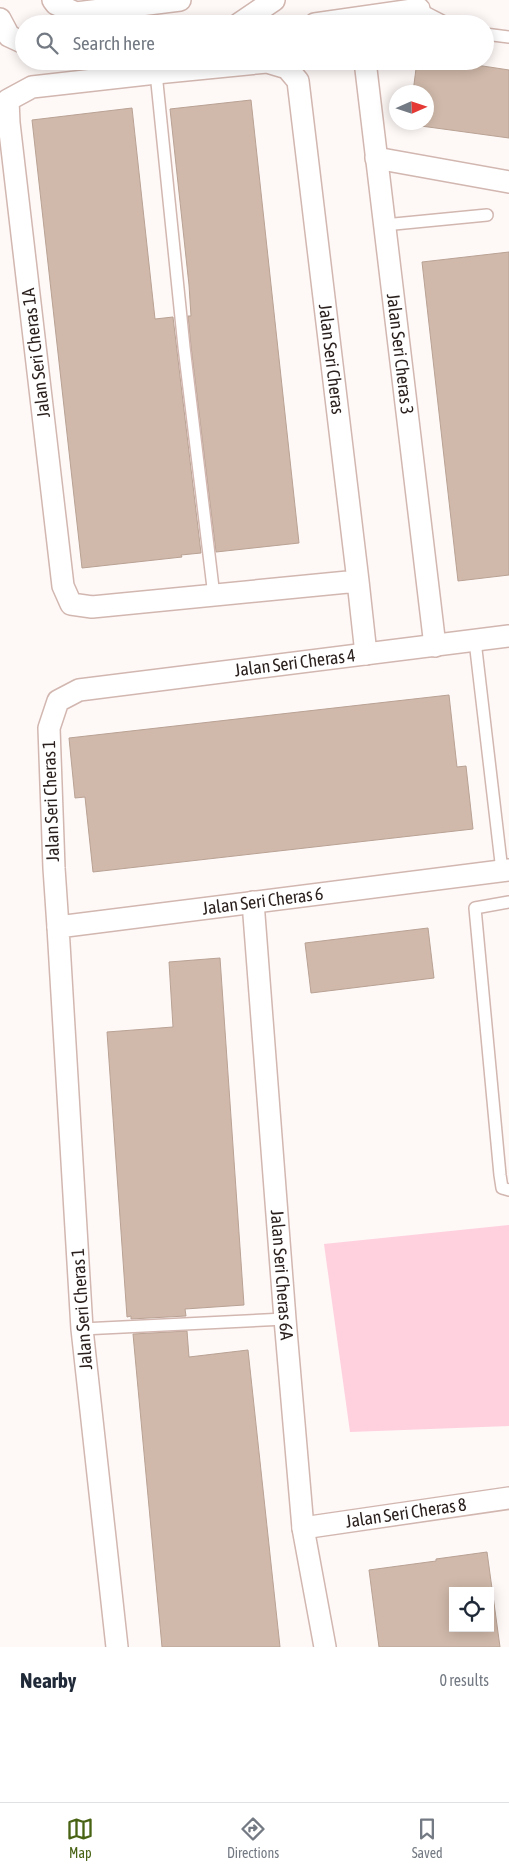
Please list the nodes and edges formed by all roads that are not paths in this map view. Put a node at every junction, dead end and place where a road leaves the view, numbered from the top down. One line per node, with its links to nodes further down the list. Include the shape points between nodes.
1 (53, 0): 5 (street, via 76,13)
2 (180, 0): 5 (street)
3 (274, 0): 7 (street)
4 (344, 0): 8 (street)
5 (153, 2)
6 (416, 5): 9 (street); 10 (lane)
7 (252, 15)
8 (341, 15)
9 (363, 15)
10 (433, 15)
11 (0, 19): 14 (street, via 9,36)
12 (494, 35): 13 (lane)
13 (509, 37)
14 (15, 39)
15 (186, 70): 18 (street, Jalan Seri Cheras)
16 (290, 70): 23 (street, Jalan Seri Cheras, via 298,81)
17 (366, 70): 19 (street, Jalan Seri Cheras 3)
18 (156, 73): 24 (lane); 24 (street, Jalan Seri Cheras 1A, via 32,87 8,100 12,152 63,586 71,604 92,607)
19 (376, 158): 20 (street); 22 (street, Jalan Seri Cheras 3)
20 (509, 182)
21 (487, 215): 22 (lane)
22 (384, 225): 27 (street, Jalan Seri Cheras 3)
23 (358, 581): 24 (street); 28 (street, Jalan Seri Cheras)
24 (214, 596)
25 (509, 636): 26 (street, Jalan Seri Cheras 4)
26 (475, 641): 27 (street, Jalan Seri Cheras 4); 30 (lane)
27 (435, 646): 28 (street, Jalan Seri Cheras 4)
28 (366, 654): 29 (street, Jalan Seri Cheras 4)
29 (80, 690): 33 (street, Jalan Seri Cheras 1, via 58,701 49,728)
30 (505, 870): 31 (street, Jalan Seri Cheras 6)
31 (253, 902): 33 (street, Jalan Seri Cheras 6); 35 (street, Jalan Seri Cheras 6A)
32 (509, 902): 34 (lane, via 475,908 475,914 500,1175 502,1188)
33 (58, 927): 36 (street, Jalan Seri Cheras 1)
34 (509, 1190)
35 (285, 1319): 36 (lane); 38 (street, Jalan Seri Cheras 6A)
36 (82, 1329): 39 (street, Jalan Seri Cheras 1)
37 (509, 1498): 38 (street, Jalan Seri Cheras 8)
38 (303, 1528): 40 (street, Jalan Seri Cheras 6A)
39 (117, 1647)
40 (325, 1647)

